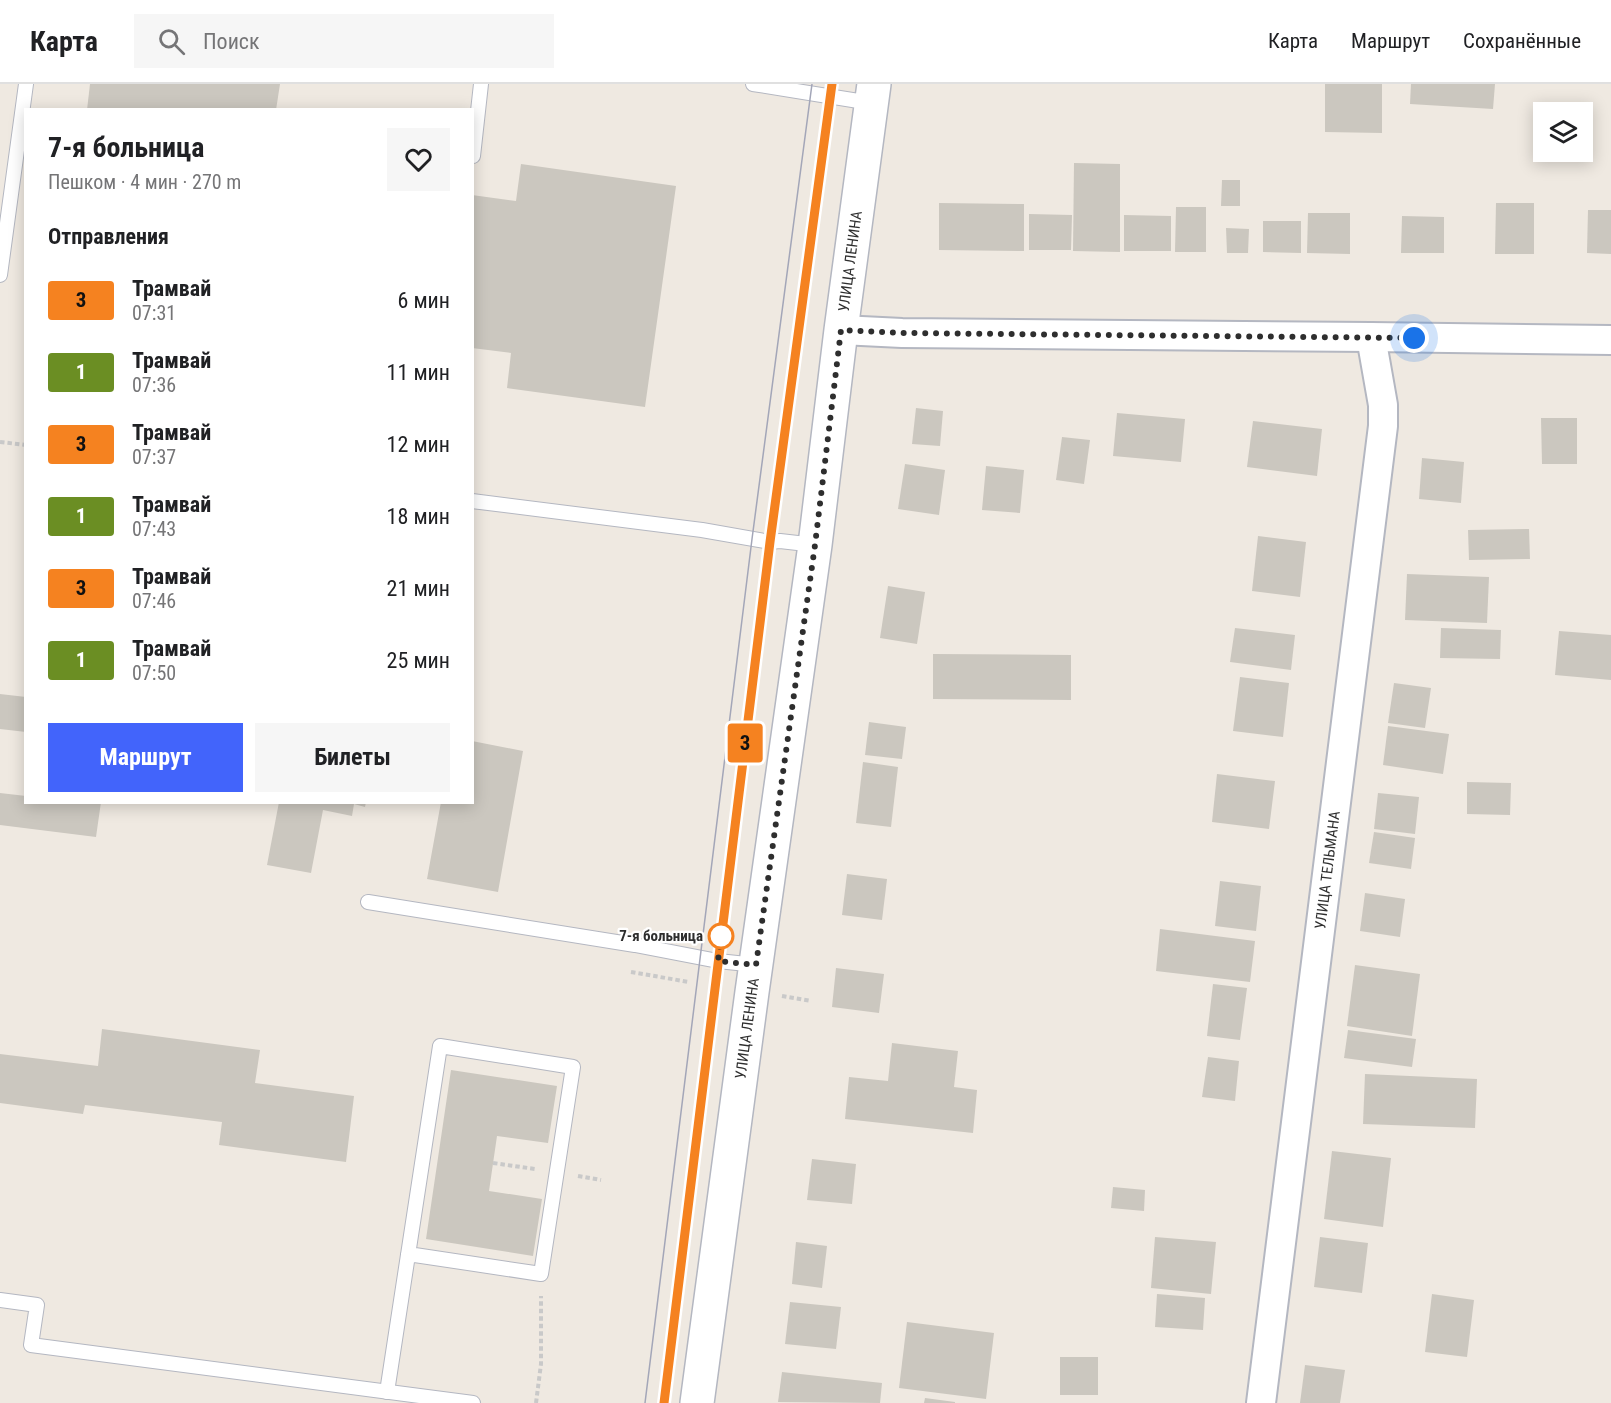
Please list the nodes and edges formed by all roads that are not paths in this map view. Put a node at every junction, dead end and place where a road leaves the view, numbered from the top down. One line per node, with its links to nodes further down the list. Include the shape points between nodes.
1 (26, 84): 6 (lane)
2 (481, 84): 5 (lane)
3 (753, 84): 4 (lane)
4 (873, 93): 7 (main road, УЛИЦА ЛЕНИНА)
5 (474, 147)
6 (0, 275)
7 (841, 330): 8 (street); 11 (main road, УЛИЦА ЛЕНИНА)
8 (1371, 337): 9 (street); 19 (street, УЛИЦА ТЕЛЬМАНА, via 1383,426)
9 (1611, 340)
10 (474, 501): 11 (lane)
11 (815, 545): 13 (main road, УЛИЦА ЛЕНИНА)
12 (368, 902): 13 (lane)
13 (756, 965): 18 (main road, УЛИЦА ЛЕНИНА)
14 (408, 1254): 14 (lane, via 440,1046 573,1067 541,1274); 16 (lane)
15 (0, 1300): 16 (lane, via 37,1305 31,1345)
16 (387, 1392): 17 (lane)
17 (473, 1403)
18 (698, 1403)
19 (1261, 1403)

